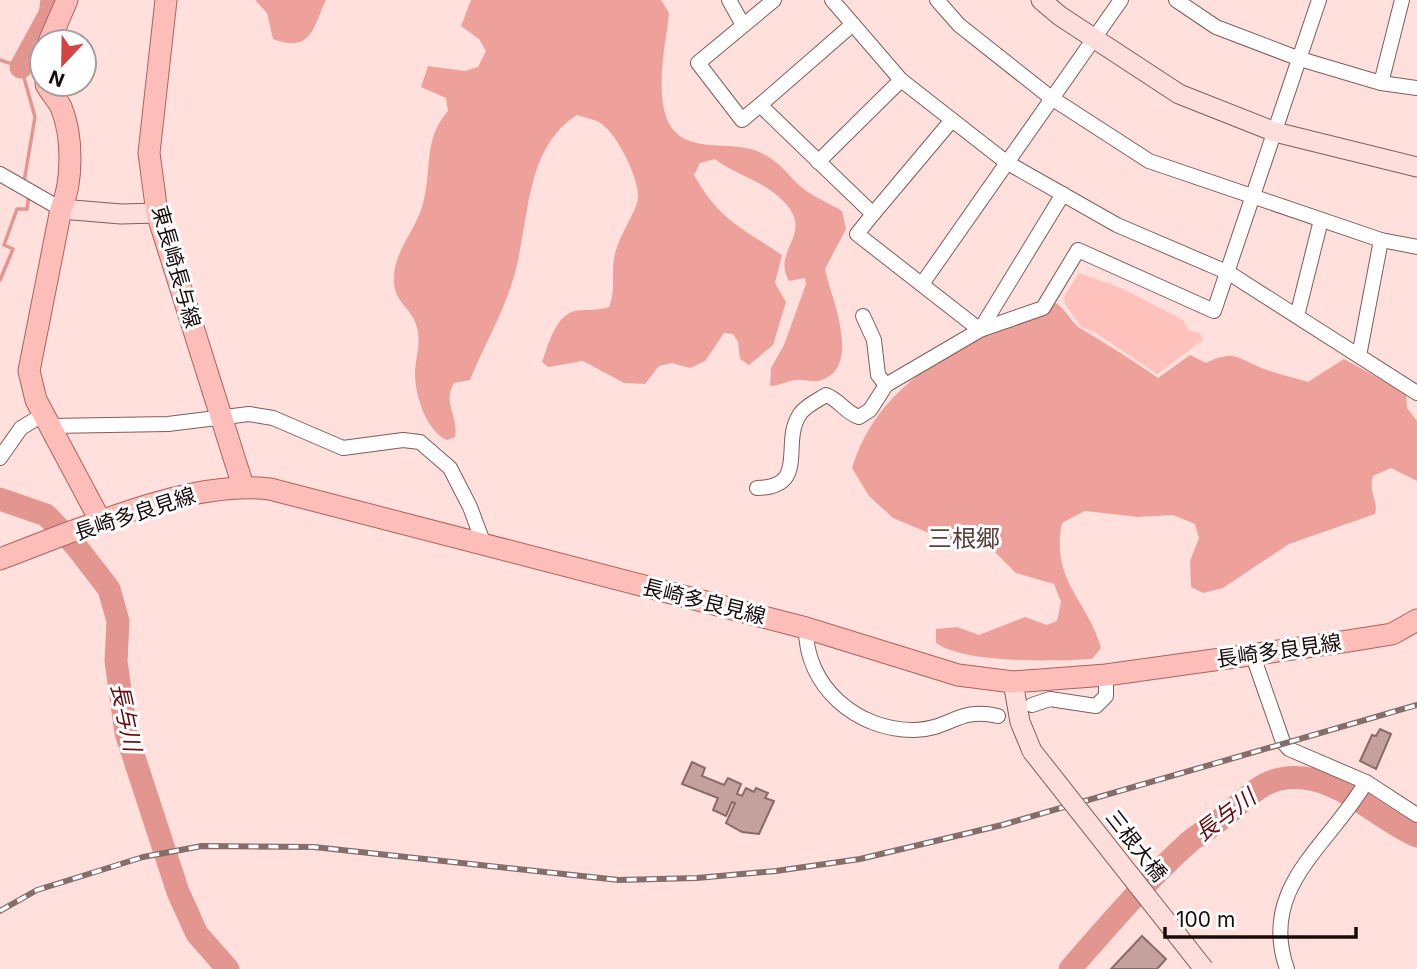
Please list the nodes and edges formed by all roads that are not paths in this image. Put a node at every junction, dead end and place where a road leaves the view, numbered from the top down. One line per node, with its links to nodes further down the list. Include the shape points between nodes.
1 (67, 0): 14 (main road)
2 (166, 0): 32 (main road, 東長崎長与線, via 149,153)
3 (729, 0): 13 (street)
4 (774, 0): 13 (street)
5 (832, 0): 12 (street)
6 (937, 0): 20 (street, via 959,25)
7 (1041, 0): 15 (street)
8 (1121, 0): 15 (street)
9 (1176, 0): 16 (street, via 1216,27)
10 (1319, 0): 16 (street)
11 (1402, 0): 18 (street)
12 (853, 24): 17 (street); 22 (street)
13 (743, 25): 22 (street, via 698,62 743,120)
14 (55, 28)
15 (1094, 38): 20 (street); 24 (street, via 1179,94)
16 (1300, 59): 18 (street); 24 (street)
17 (901, 80): 23 (street); 25 (street)
18 (1381, 83): 19 (street)
19 (1417, 88)
20 (1050, 97): 26 (street); 30 (street, via 1149,162)
21 (55, 98): 31 (main road, via 66,126 69,191)
22 (760, 105): 25 (street)
23 (953, 120): 26 (street); 33 (street)
24 (1275, 132): 27 (street); 30 (street)
25 (818, 162): 33 (street)
26 (1006, 162): 29 (street); 38 (street)
27 (1417, 167)
28 (0, 174): 31 (street)
29 (1062, 194): 37 (street, via 1117,225); 41 (street)
30 (1250, 197): 34 (street); 37 (street)
31 (61, 209): 32 (street); 46 (main road, via 29,372)
32 (157, 213): 45 (main road, 東長崎長与線)
33 (873, 214): 38 (street, via 857,234)
34 (1321, 220): 35 (street); 40 (street)
35 (1381, 240): 36 (street); 42 (street)
36 (1417, 247)
37 (1229, 273): 40 (street); 41 (street, via 1214,311 1078,250 1043,307)
38 (922, 284): 41 (street)
39 (863, 316): 43 (street, via 874,340 878,375)
40 (1297, 316): 42 (street)
41 (980, 330): 43 (street)
42 (1359, 356): 44 (street)
43 (886, 385): 49 (street, via 870,410 859,417 826,395 800,413 793,432 792,461 783,482 776,488)
44 (1417, 393)
45 (222, 416): 46 (street, via 168,424); 48 (main road, 東長崎長与線); 51 (street, via 273,418 343,447 420,442 450,468)
46 (47, 420): 47 (street, via 21,428); 50 (main road)
47 (0, 458)
48 (243, 486): 50 (main road, 長崎多良見線, via 200,492); 51 (main road, 長崎多良見線, via 270,489)
49 (757, 488)
50 (94, 524): 52 (main road, 長崎多良見線)
51 (485, 547): 54 (main road, 長崎多良見線)
52 (1, 558)
53 (1417, 621): 55 (main road, 長崎多良見線, via 1392,634)
54 (806, 628): 57 (main road, 長崎多良見線, via 958,675); 59 (street, via 812,667 824,688 855,714 914,730 936,728 978,711)
55 (1253, 656): 56 (main road, 長崎多良見線); 60 (street, via 1283,742)
56 (1106, 675): 57 (main road, 長崎多良見線); 58 (street, via 1106,696 1096,706 1068,699)
57 (1013, 681): 62 (street, 三根大橋, bridge, via 1020,722 1032,751)
58 (1032, 705)
59 (998, 716)
60 (1364, 785): 61 (street); 63 (street, via 1286,893 1278,923 1279,947)
61 (1417, 815)
62 (1204, 969)
63 (1287, 969)

